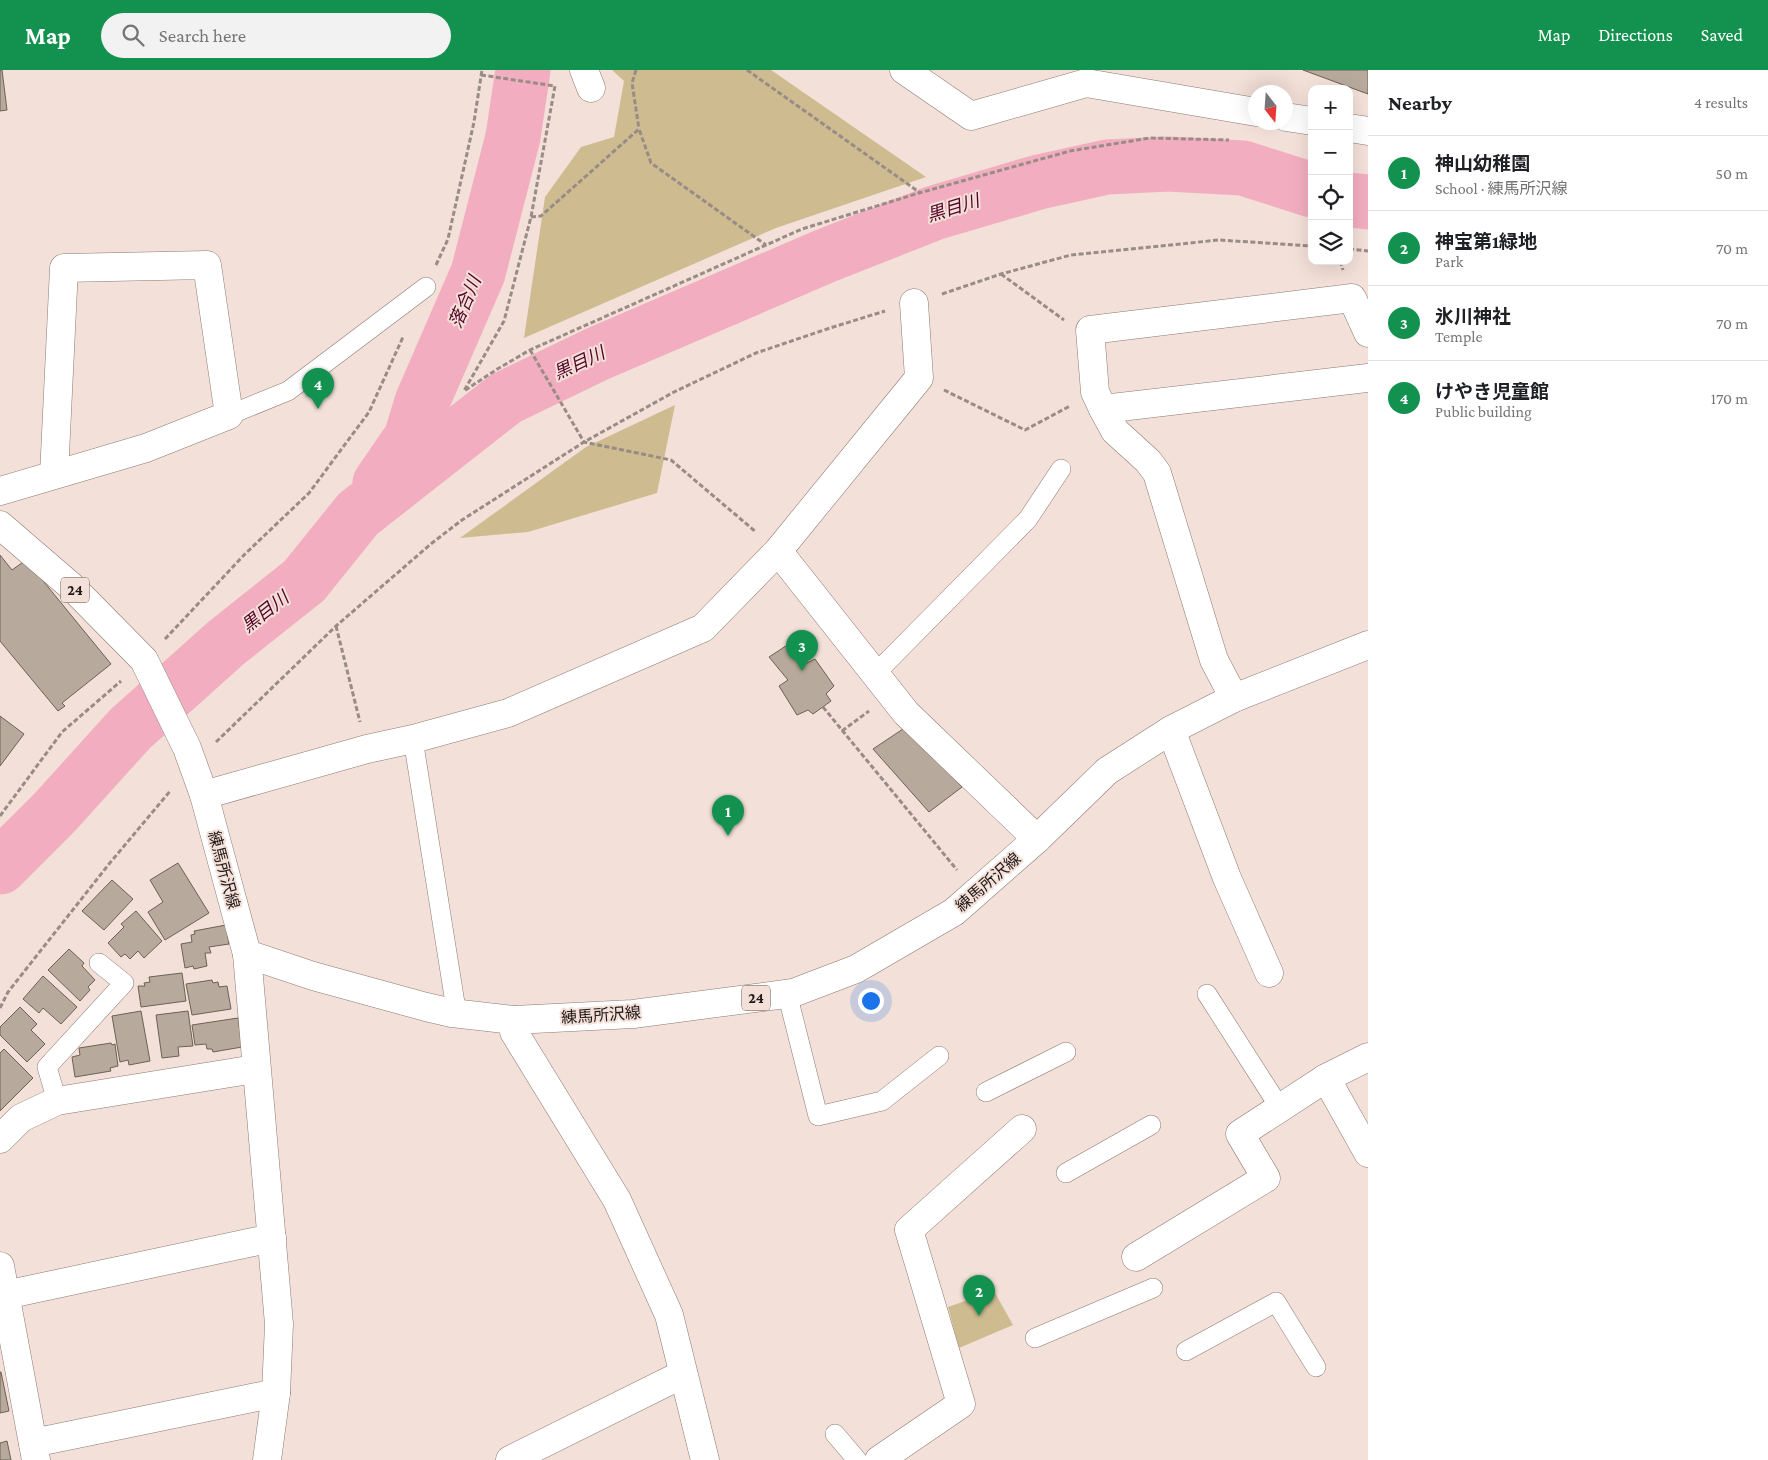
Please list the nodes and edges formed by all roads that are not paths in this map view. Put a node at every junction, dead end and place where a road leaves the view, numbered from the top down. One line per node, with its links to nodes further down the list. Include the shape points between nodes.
1 (904, 70): 2 (street, via 971,116)
2 (1085, 77): 3 (street)
3 (1248, 110)
4 (1293, 118): 5 (street)
5 (1308, 120)
6 (1353, 129): 7 (street)
7 (1368, 131)
8 (426, 287): 13 (lane, via 288,391)
9 (914, 303): 18 (street, via 918,378)
10 (1368, 332): 12 (street, via 1352,298 1090,330)
11 (1368, 378): 12 (street)
12 (1099, 401): 21 (street, via 1115,431 1157,473 1214,660)
13 (229, 415): 15 (street, via 146,448); 15 (street, via 208,265 64,268)
14 (1061, 469): 20 (lane, via 1028,519)
15 (54, 475): 16 (street)
16 (0, 491)
17 (0, 525): 24 (street, 練馬所沢線 / 24, via 72,587 144,660 190,756)
18 (778, 551): 20 (street); 23 (street, via 703,628 508,713)
19 (1368, 645): 21 (street, 練馬所沢線 / 24)
20 (875, 674): 25 (street, via 906,713)
21 (1234, 698): 22 (street, 練馬所沢線 / 24)
22 (1171, 730): 25 (street, 練馬所沢線 / 24, via 1106,771); 28 (street, via 1227,878)
23 (414, 739): 24 (street); 31 (lane, via 455,1003)
24 (204, 795): 26 (street, 練馬所沢線 / 24)
25 (1037, 839): 29 (street, 練馬所沢線 / 24, via 954,912 856,969)
26 (247, 954): 31 (street, 練馬所沢線 / 24, via 313,976); 36 (street)
27 (99, 963): 39 (lane, via 124,983 46,1067)
28 (1269, 973)
29 (787, 993): 32 (street, 練馬所沢線 / 24, via 632,1014); 34 (lane, via 818,1116 882,1101)
30 (1207, 994): 40 (lane)
31 (452, 1013): 32 (street, 練馬所沢線 / 24)
32 (514, 1020): 54 (street, via 514,1032 617,1200 668,1315)
33 (1066, 1052): 38 (lane)
34 (939, 1056)
35 (1368, 1057): 37 (street)
36 (256, 1069): 39 (street); 46 (street)
37 (1326, 1078): 40 (street); 44 (street)
38 (986, 1092)
39 (57, 1100): 43 (street, via 21,1118)
40 (1280, 1108): 47 (street, via 1240,1134 1266,1178)
41 (1151, 1125): 45 (lane)
42 (1022, 1129): 62 (street, via 909,1230 961,1404)
43 (0, 1139)
44 (1368, 1153)
45 (1066, 1173)
46 (272, 1238): 50 (street); 55 (street, via 279,1324)
47 (1136, 1257)
48 (0, 1266): 50 (street)
49 (1154, 1288): 51 (lane)
50 (5, 1294): 57 (street)
51 (1035, 1338)
52 (1186, 1351): 53 (lane, via 1276,1302)
53 (1316, 1367)
54 (683, 1374): 59 (street); 60 (street)
55 (276, 1393): 57 (street); 58 (street)
56 (835, 1434): 61 (lane)
57 (34, 1452)
58 (267, 1460)
59 (510, 1460)
60 (705, 1460)
61 (857, 1460)
62 (879, 1460)

